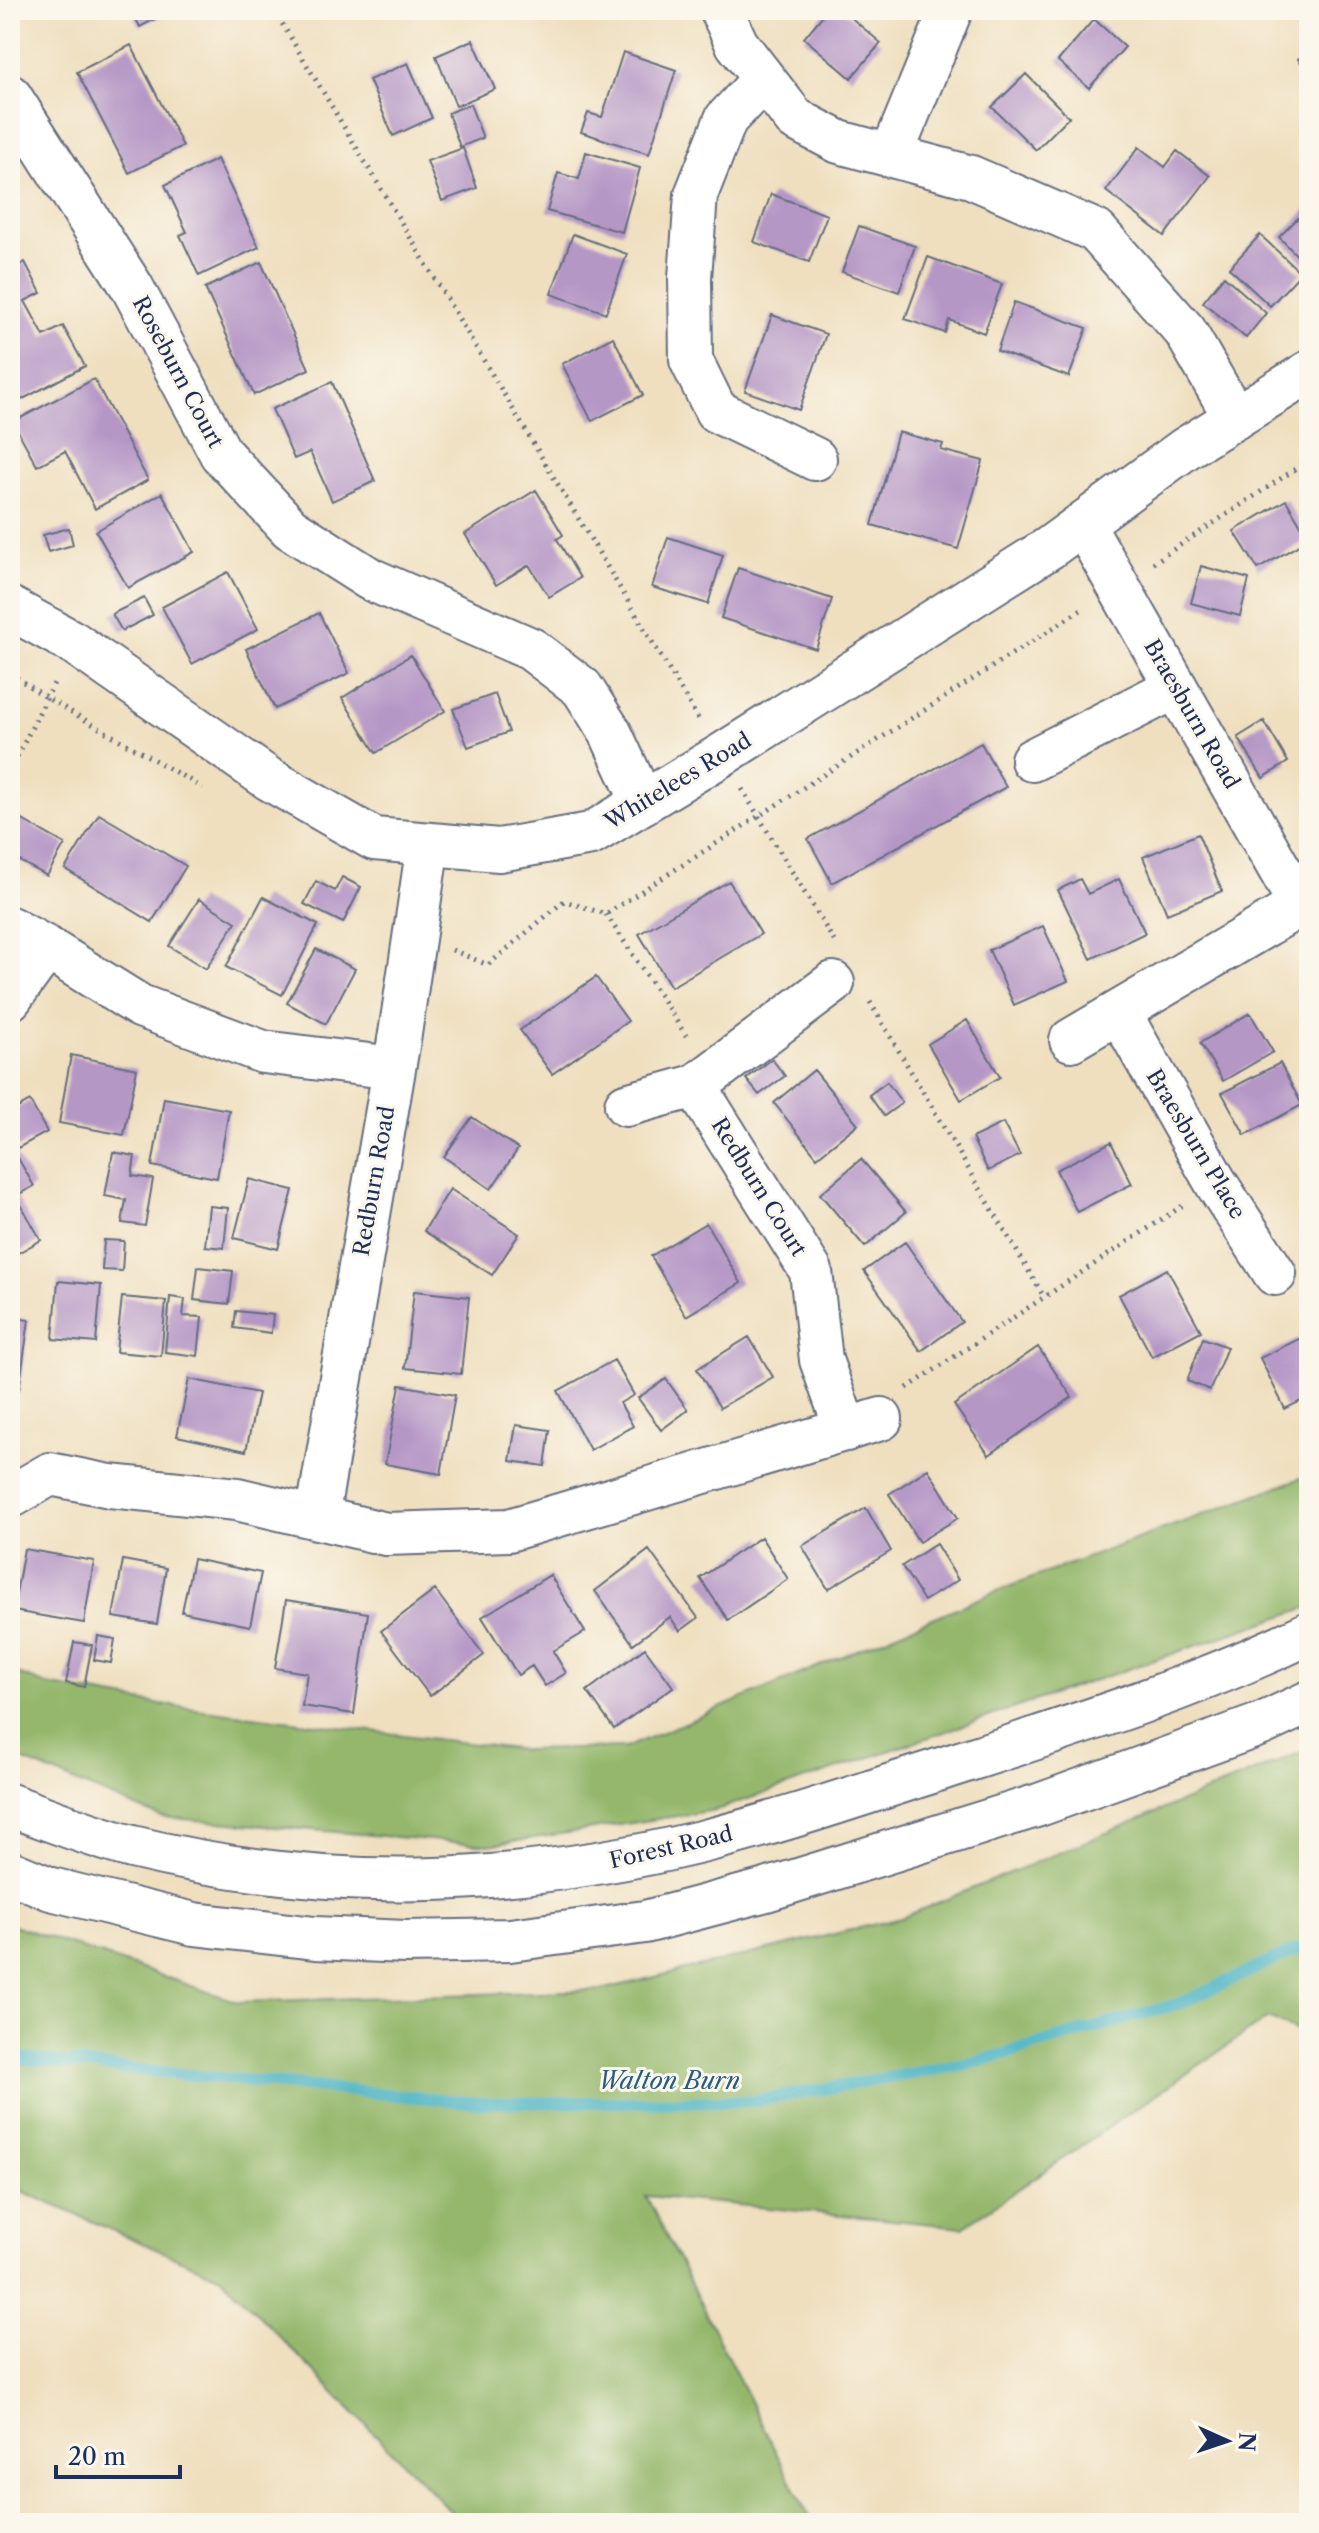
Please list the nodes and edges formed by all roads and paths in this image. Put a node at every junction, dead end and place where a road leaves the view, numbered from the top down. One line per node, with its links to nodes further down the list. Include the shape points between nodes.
1 (274, 10): 17 (path)
2 (721, 10): 4 (street, via 737,44)
3 (951, 10): 6 (street)
4 (764, 79): 6 (street, via 795,119 839,142); 9 (street, via 726,119 696,195 691,360 716,411)
5 (10, 96): 19 (street, Roseburn Court, via 132,287 221,454 290,528 370,579 531,649 582,688 610,732)
6 (891, 156): 8 (street, via 971,177 1096,231 1185,331)
7 (1309, 372): 8 (street, Whitelees Road)
8 (1235, 418): 11 (street, Whitelees Road)
9 (815, 459)
10 (1309, 460): 12 (path)
11 (1083, 524): 12 (street, Braesburn Road); 17 (street, Whitelees Road)
12 (1118, 586): 15 (street, Braesburn Road); 20 (path)
13 (10, 608): 21 (street, Whitelees Road, via 74,643 269,779 374,839)
14 (10, 673): 16 (path)
15 (1176, 687): 18 (street); 22 (street, Braesburn Road)
16 (47, 698)
17 (720, 756): 19 (street, Whitelees Road); 20 (path)
18 (1032, 760)
19 (643, 803): 21 (street, Whitelees Road, via 591,834 499,850)
20 (760, 815): 23 (path); 27 (path)
21 (428, 844): 25 (street, Redburn Road)
22 (1305, 902): 29 (street)
23 (606, 914): 25 (path, via 564,901 488,965); 32 (path, via 690,1041)
24 (10, 928): 26 (street)
25 (415, 935): 31 (street, Redburn Road)
26 (47, 948): 28 (street); 31 (street, via 140,1006 263,1052)
27 (846, 977): 32 (street); 36 (path)
28 (10, 999)
29 (1119, 1012): 30 (street); 34 (street, Braesburn Place)
30 (1071, 1040)
31 (394, 1068): 39 (street, Redburn Road)
32 (695, 1086): 33 (street); 37 (street, Redburn Court, via 811,1271 821,1360)
33 (626, 1105)
34 (1216, 1183): 35 (street, Braesburn Place); 36 (path)
35 (1275, 1274)
36 (1044, 1297): 37 (path, via 893,1397)
37 (863, 1425): 39 (street, via 509,1530 386,1534)
38 (14, 1495): 39 (street, via 50,1474 237,1499)
39 (317, 1518)
40 (1309, 1633): 42 (street, Forest Road, via 1143,1702 844,1801 702,1842 581,1866 449,1880 302,1876 129,1846)
41 (1309, 1702): 43 (street, via 1039,1805 766,1890 645,1922 510,1940 315,1938 194,1924 51,1889)
42 (10, 1805)
43 (10, 1872)

